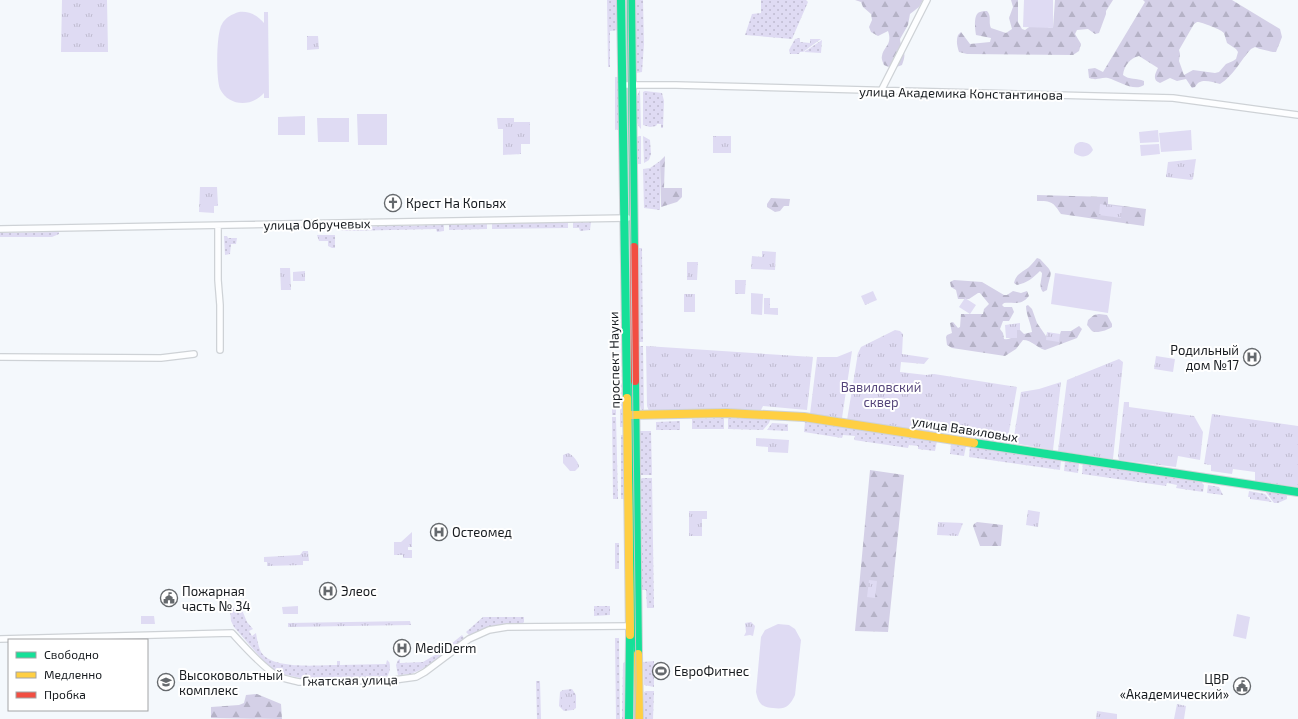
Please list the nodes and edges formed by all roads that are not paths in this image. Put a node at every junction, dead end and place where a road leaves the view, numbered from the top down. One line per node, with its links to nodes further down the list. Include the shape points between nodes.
1 (621, 0): 4 (main road, проспект Науки)
2 (631, 0): 5 (main road, проспект Науки)
3 (928, 0): 6 (street)
4 (622, 85): 5 (street, улица Академика Константинова); 8 (main road, проспект Науки)
5 (632, 85): 6 (street, улица Академика Константинова); 9 (main road, проспект Науки)
6 (881, 91): 7 (street, улица Академика Константинова, via 1181,98)
7 (1298, 115)
8 (624, 218): 9 (street, улица Обручевых); 10 (street, улица Обручевых); 15 (main road, проспект Науки)
9 (633, 218): 16 (main road, проспект Науки)
10 (218, 226): 11 (street, улица Обручевых); 12 (street)
11 (0, 230)
12 (220, 350)
13 (194, 354): 14 (street, via 161,358)
14 (0, 357)
15 (626, 415): 16 (main road, улица Вавиловых); 18 (main road, проспект Науки)
16 (636, 415): 17 (main road, улица Вавиловых, via 726,413 804,417); 21 (main road, проспект Науки)
17 (1298, 492)
18 (630, 626): 19 (street, Гжатская улица, via 492,629 469,639 416,677 314,682 299,682 276,675 232,633); 20 (main road, проспект Науки)
19 (0, 639)
20 (629, 719)
21 (638, 719)

